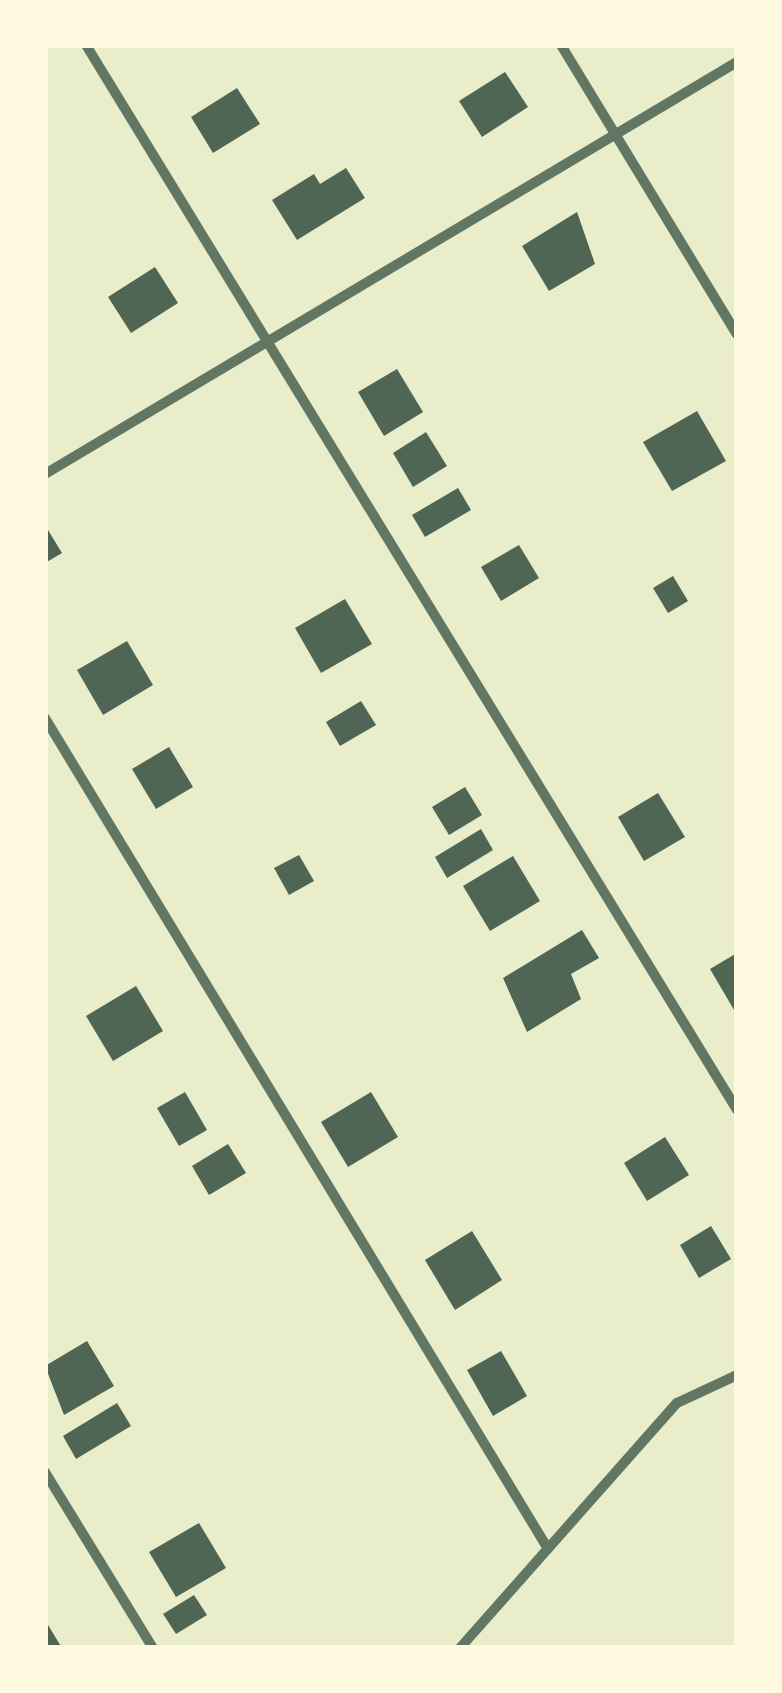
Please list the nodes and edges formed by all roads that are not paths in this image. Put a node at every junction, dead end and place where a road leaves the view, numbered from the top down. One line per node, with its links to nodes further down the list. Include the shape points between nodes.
1 (86, 45): 6 (street)
2 (561, 45): 4 (street)
3 (737, 62): 4 (street)
4 (617, 133): 5 (street); 6 (street)
5 (737, 334)
6 (268, 338): 7 (street); 9 (street)
7 (45, 474)
8 (45, 718): 12 (street)
9 (737, 1110)
10 (737, 1375): 12 (street, via 677,1404)
11 (45, 1472): 13 (street)
12 (548, 1548): 14 (street)
13 (153, 1648)
14 (460, 1648)

